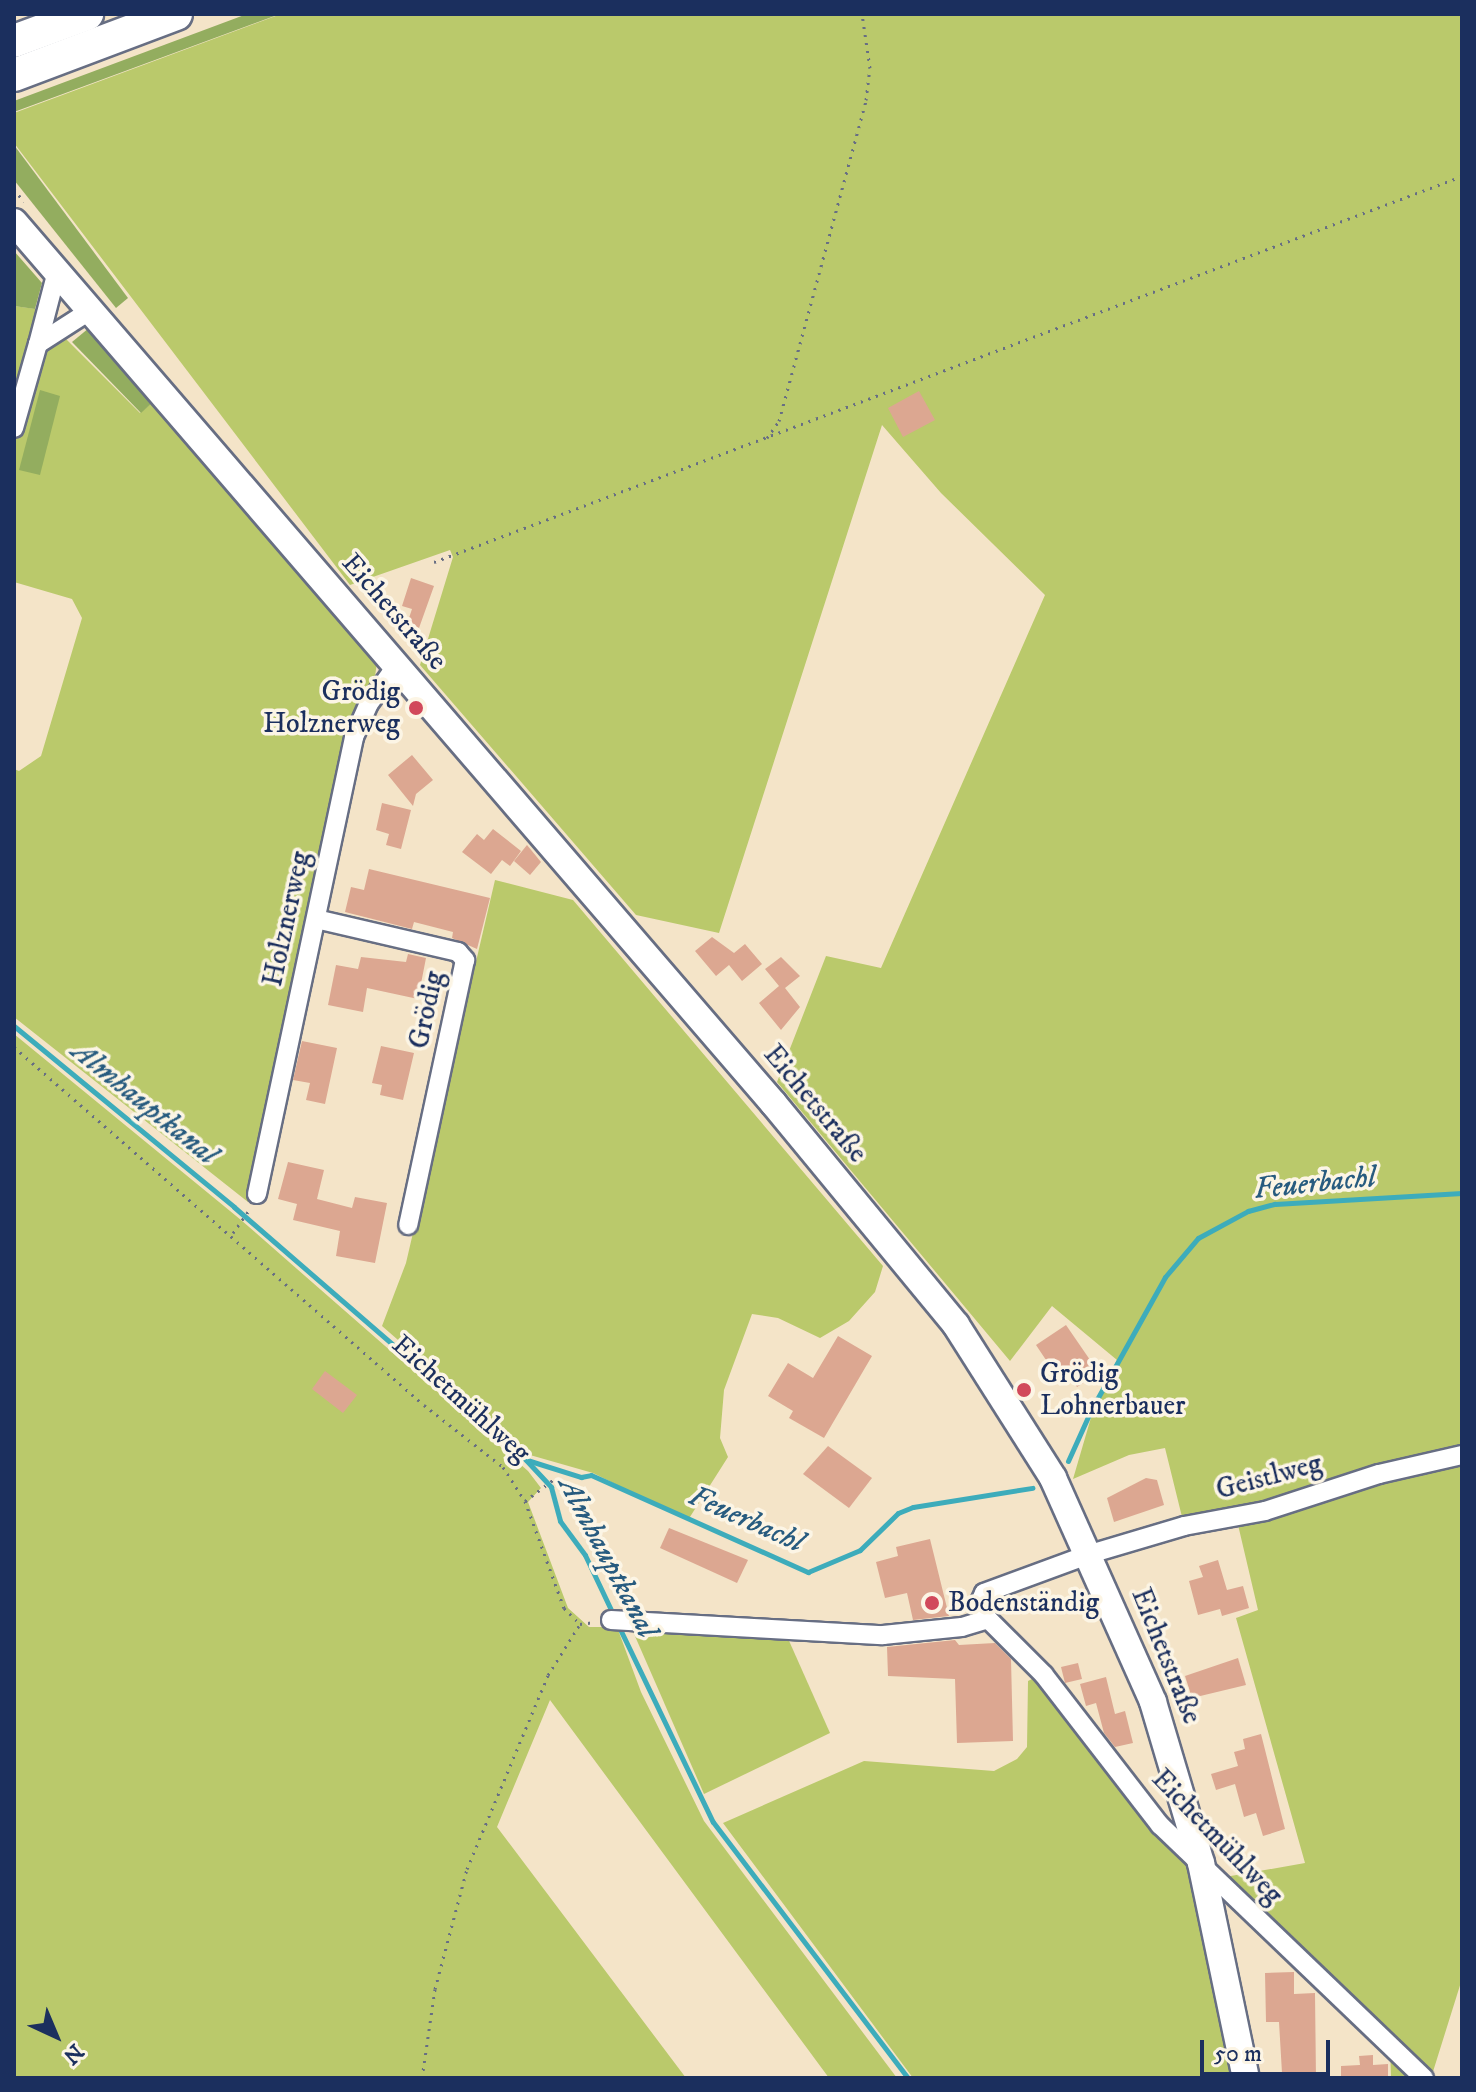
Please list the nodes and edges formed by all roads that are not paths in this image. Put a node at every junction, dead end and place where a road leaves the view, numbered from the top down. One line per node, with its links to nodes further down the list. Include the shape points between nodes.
1 (87, 14): 3 (highway)
2 (176, 14): 4 (highway)
3 (14, 41)
4 (14, 75)
5 (22, 216): 6 (main road, Eichetstraße)
6 (57, 271): 7 (main road, Eichetstraße); 8 (street)
7 (91, 310): 8 (street); 10 (main road, Eichetstraße)
8 (38, 344): 9 (street)
9 (14, 428)
10 (397, 665): 11 (street, Holznerweg, via 368,705 354,737); 15 (main road, Eichetstraße, via 825,1164 956,1325 1053,1478)
11 (316, 919): 12 (street, Holznerweg); 13 (street, Grödig, via 458,952 465,960)
12 (256, 1199)
13 (408, 1225)
14 (1462, 1455): 15 (street, Geistlweg)
15 (1090, 1554): 16 (street, via 984,1593 978,1606); 18 (main road, Eichetstraße, via 1153,1702)
16 (988, 1619): 17 (street, via 883,1635); 18 (street, Eichetmühlweg, via 1044,1675 1160,1825)
17 (618, 1620)
18 (1201, 1863): 19 (main road, Eichetstraße); 20 (street, Eichetmühlweg)
19 (1246, 2078)
20 (1424, 2078)

